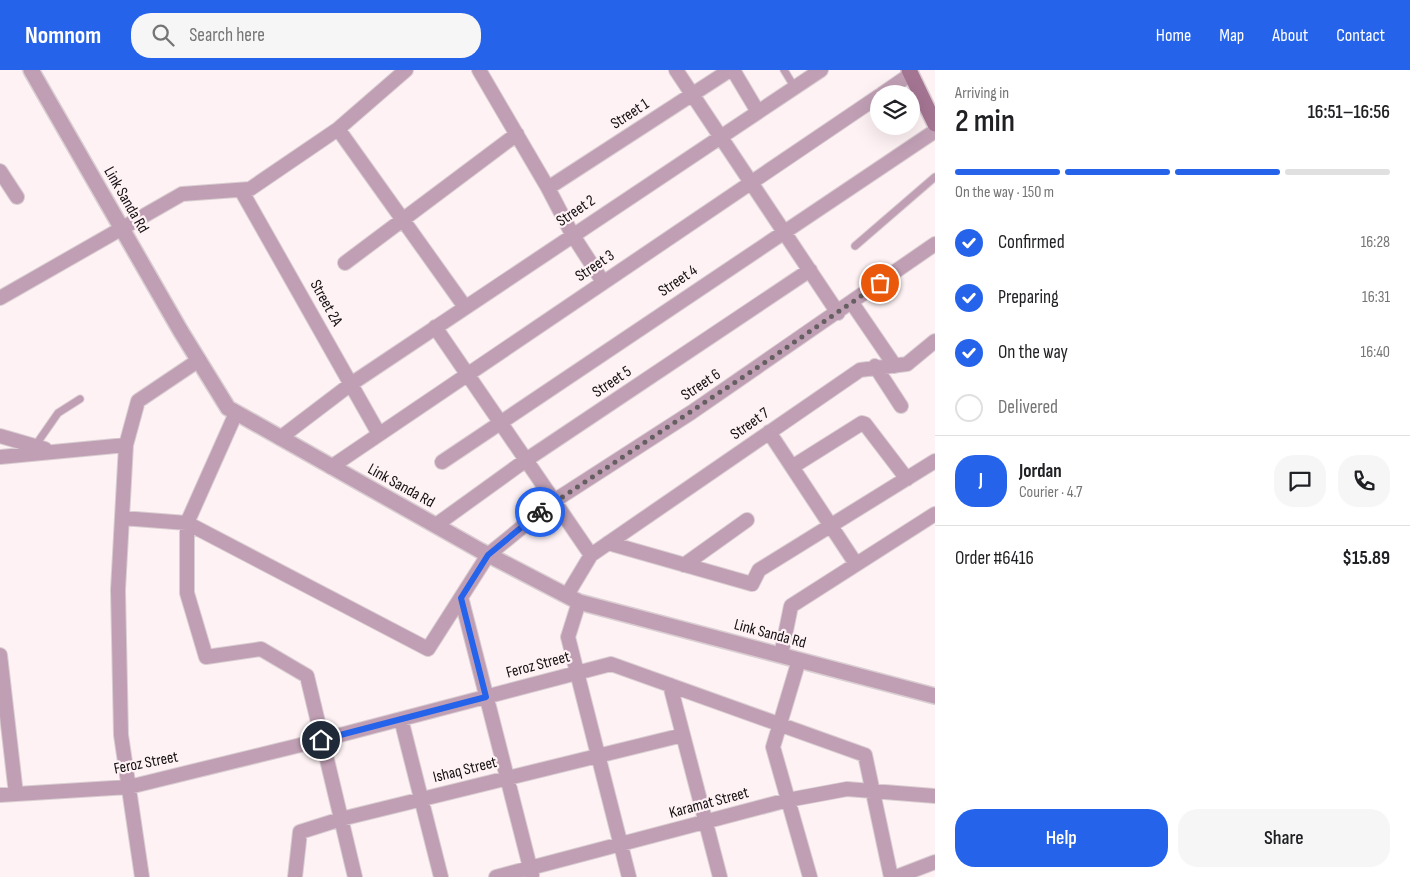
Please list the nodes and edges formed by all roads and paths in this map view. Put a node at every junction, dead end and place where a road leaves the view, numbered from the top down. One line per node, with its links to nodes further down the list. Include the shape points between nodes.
1 (31, 70): 26 (street, Link Sanda Rd)
2 (406, 70): 15 (street)
3 (479, 70): 17 (street)
4 (676, 70): 11 (street)
5 (732, 70): 11 (street, Street 1); 13 (street)
6 (784, 70): 10 (lane)
7 (821, 70): 10 (street, Street 2)
8 (910, 72): 9 (street); 14 (main road)
9 (893, 85)
10 (795, 88): 13 (street, Street 2)
11 (691, 95): 18 (street); 22 (street, Street 1)
12 (870, 102): 21 (street, Street 3)
13 (758, 112): 18 (street, Street 2)
14 (935, 124)
15 (338, 129): 23 (street, via 250,189); 25 (street)
16 (935, 131): 27 (street, Street 4)
17 (517, 134): 22 (street); 25 (street)
18 (720, 137): 21 (street); 28 (street, Street 2)
19 (0, 171): 24 (street)
20 (935, 177): 30 (lane)
21 (750, 182): 27 (street); 33 (street, Street 3)
22 (548, 188): 28 (street)
23 (241, 190): 26 (street, via 182,194); 44 (street, Street 2A)
24 (17, 197)
25 (403, 219): 31 (street); 36 (street)
26 (121, 227): 34 (street); 40 (street, Link Sanda Rd)
27 (783, 231): 32 (street); 48 (street, Street 4)
28 (572, 234): 33 (street); 36 (street, Street 2)
29 (935, 244): 35 (street, Street 6)
30 (855, 246)
31 (345, 263)
32 (810, 270): 37 (street); 57 (street, Street 5)
33 (604, 282): 43 (street, Street 3)
34 (0, 298)
35 (852, 303): 37 (street, Street 6); 42 (street)
36 (465, 307): 38 (street, Street 2)
37 (838, 313): 63 (street, Street 6)
38 (435, 327): 43 (street); 44 (street, Street 2)
39 (935, 341): 42 (street, Street 7, via 906,364)
40 (199, 360): 47 (street, Link Sanda Rd, via 228,408); 53 (street, via 138,401)
41 (875, 366): 42 (street, Street 7); 46 (street); 49 (street, Street 7, via 860,370)
42 (895, 366)
43 (466, 375): 48 (street); 50 (street, Street 3)
44 (351, 384): 50 (street, Street 2A); 52 (street, Street 2)
45 (80, 399): 54 (lane, via 58,414)
46 (901, 406)
47 (236, 413): 52 (street, Link Sanda Rd); 67 (street)
48 (500, 423): 57 (street); 59 (street, Street 4)
49 (769, 432): 61 (street); 70 (street, Street 7)
50 (379, 434): 60 (street, Street 3)
51 (0, 436): 54 (street)
52 (280, 438): 60 (street, Link Sanda Rd)
53 (126, 445): 55 (street); 65 (street)
54 (35, 446): 55 (street)
55 (55, 452): 56 (street)
56 (0, 457)
57 (526, 460): 63 (street); 68 (street, Street 5)
58 (935, 461): 62 (street)
59 (442, 462)
60 (331, 467): 68 (street, Link Sanda Rd)
61 (792, 467): 62 (street, via 862,422); 69 (street)
62 (907, 479): 69 (street)
63 (554, 501): 71 (street, Street 6); 72 (street)
64 (935, 514): 73 (street)
65 (122, 518): 67 (street); 90 (street, via 118,590 121,735)
66 (747, 520): 74 (street)
67 (187, 523): 75 (street, Street 6, via 428,649); 87 (street, via 187,593 203,654 210,658 261,649 307,676)
68 (436, 525): 71 (street, Link Sanda Rd)
69 (830, 526): 73 (street); 74 (street, via 759,570 752,584)
70 (608, 543): 72 (street, Street 7); 74 (street)
71 (488, 555): 75 (street, Street 6); 76 (street, Link Sanda Rd)
72 (591, 555): 76 (street)
73 (856, 564): 78 (street, via 791,606)
74 (684, 565)
75 (461, 598): 83 (street)
76 (573, 599): 78 (street, Link Sanda Rd); 80 (street, via 568,637)
77 (0, 655): 92 (street)
78 (780, 655): 79 (street, Link Sanda Rd)
79 (799, 660): 82 (street, Link Sanda Rd); 85 (street)
80 (578, 673): 81 (street, Feroz Street, via 611,664); 83 (street, Feroz Street); 88 (street)
81 (670, 685): 85 (street, Feroz Street); 86 (street)
82 (935, 696)
83 (486, 697): 84 (street, Feroz Street); 89 (street)
84 (401, 719): 87 (street, Feroz Street); 95 (street)
85 (780, 724): 91 (street, Feroz Street, via 864,755); 96 (street, via 773,746)
86 (683, 734): 88 (street, Ishaq Street); 98 (street)
87 (321, 740): 90 (street, Feroz Street); 97 (street)
88 (599, 755): 89 (street, Ishaq Street); 99 (street)
89 (507, 778): 95 (street, Ishaq Street); 101 (street)
90 (128, 787): 92 (street, Feroz Street); 102 (street)
91 (872, 791): 94 (street, Karamat Street); 96 (street, Karamat Street, via 846,789); 110 (street, Feroz Street)
92 (16, 794): 93 (street, Feroz Street)
93 (0, 795)
94 (935, 796)
95 (422, 799): 97 (street, Ishaq Street); 105 (street)
96 (788, 800): 98 (street, Karamat Street); 109 (street)
97 (341, 819): 103 (street, Ishaq Street, via 300,832); 104 (street)
98 (706, 822): 99 (street, Karamat Street); 108 (street)
99 (621, 844): 101 (street, Karamat Street); 107 (street)
100 (935, 862): 111 (street)
101 (531, 872): 106 (street, Karamat Street)
102 (142, 877)
103 (295, 877)
104 (355, 877)
105 (441, 877)
106 (496, 877)
107 (629, 877)
108 (720, 877)
109 (810, 877)
110 (891, 877)
111 (896, 877)

